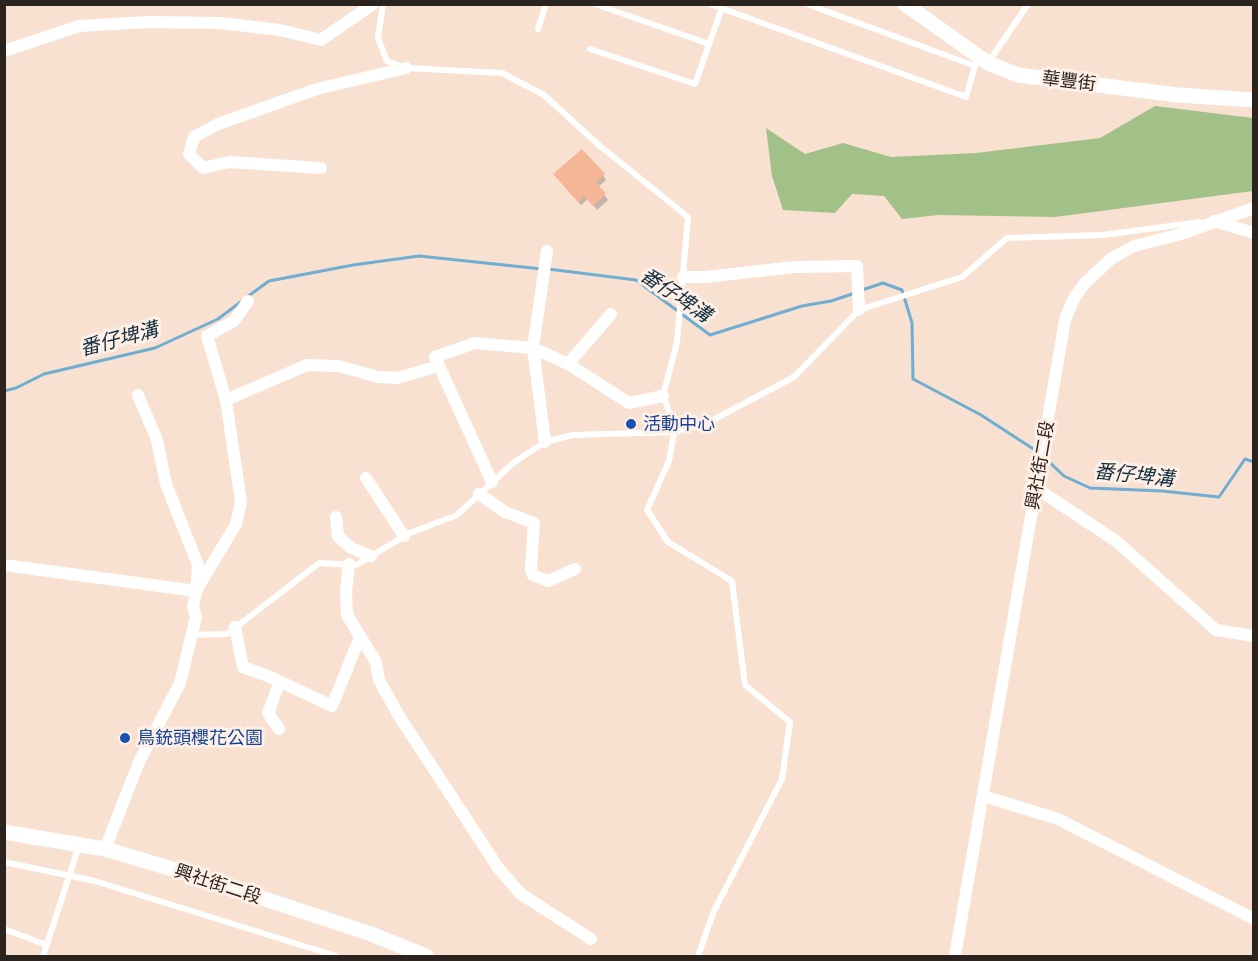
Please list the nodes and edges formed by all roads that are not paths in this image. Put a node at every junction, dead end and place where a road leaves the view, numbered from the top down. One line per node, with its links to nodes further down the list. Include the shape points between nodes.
1 (373, 4): 13 (street, via 321,40 280,30 220,23 149,22 79,26)
2 (383, 4): 15 (lane, via 378,38 387,62)
3 (546, 4): 10 (lane)
4 (595, 4): 11 (lane)
5 (711, 4): 9 (lane)
6 (807, 4): 14 (lane)
7 (905, 4): 14 (street, 華豐街)
8 (1028, 4): 14 (lane)
9 (722, 6): 11 (lane); 14 (lane, via 966,97)
10 (538, 29)
11 (709, 44): 12 (lane, via 695,84)
12 (590, 49)
13 (4, 51)
14 (982, 62): 16 (street, 華豐街, via 1018,75 1178,95)
15 (406, 68): 17 (street, via 317,88 218,124 194,137 189,154 202,168 229,162); 22 (lane, via 502,73 544,95 688,217)
16 (1254, 100)
17 (321, 168)
18 (1254, 208): 19 (street, 興社街二段)
19 (1214, 220): 20 (street); 24 (lane, via 1103,235 1007,238 962,277); 36 (street, 興社街二段, via 1181,234 1134,246 1112,258 1073,300 1065,320)
20 (1254, 234)
21 (547, 251): 26 (street)
22 (683, 277): 24 (street, via 857,266); 30 (lane, via 677,342)
23 (248, 301): 31 (street, via 234,321 207,336)
24 (859, 310): 32 (lane, via 794,377 711,421)
25 (610, 314): 27 (street)
26 (533, 348): 27 (street); 28 (street, via 475,343 435,357); 33 (street)
27 (568, 364): 30 (street, via 629,403)
28 (439, 366): 31 (street, via 397,378 339,366 307,365); 35 (street)
29 (138, 396): 44 (street, via 158,440 166,483 198,565)
30 (663, 396): 32 (lane)
31 (226, 400): 44 (street, via 241,502 236,524)
32 (674, 432): 33 (lane, via 573,435); 64 (lane, via 669,461 646,510 668,542 732,581 745,685 790,722 782,779 714,911)
33 (545, 442): 35 (lane, via 513,462)
34 (366, 478): 39 (street)
35 (492, 482): 37 (lane)
36 (1036, 488): 47 (street, via 1116,541 1216,630); 51 (street, 興社街二段)
37 (479, 494): 39 (lane, via 457,514); 43 (street, via 505,512 534,523 533,575 548,581)
38 (336, 517): 40 (street, via 338,536 351,548)
39 (404, 536): 40 (lane)
40 (371, 556): 41 (lane, via 356,565)
41 (349, 564): 45 (lane, via 319,563); 48 (street, via 347,615)
42 (4, 565): 44 (street)
43 (575, 569)
44 (196, 591): 46 (street)
45 (235, 627): 46 (lane, via 227,634); 49 (street, via 243,667)
46 (192, 635): 54 (street, via 180,683 139,762)
47 (1254, 636)
48 (360, 637): 49 (street, via 332,706); 59 (street, via 376,662 379,680 399,716 500,869 521,894)
49 (280, 682): 50 (street, via 268,712)
50 (279, 729)
51 (983, 796): 57 (street, via 1058,819); 65 (street, 興社街二段)
52 (4, 832): 53 (street, 興社街二段)
53 (80, 845): 54 (street, 興社街二段); 56 (lane)
54 (105, 849): 63 (street, 興社街二段, via 371,934)
55 (4, 862): 56 (lane)
56 (70, 875): 60 (lane); 62 (lane)
57 (1254, 920)
58 (4, 929): 60 (lane)
59 (591, 939)
60 (47, 945): 61 (lane)
61 (42, 957)
62 (336, 957)
63 (426, 957)
64 (698, 957)
65 (955, 957)

